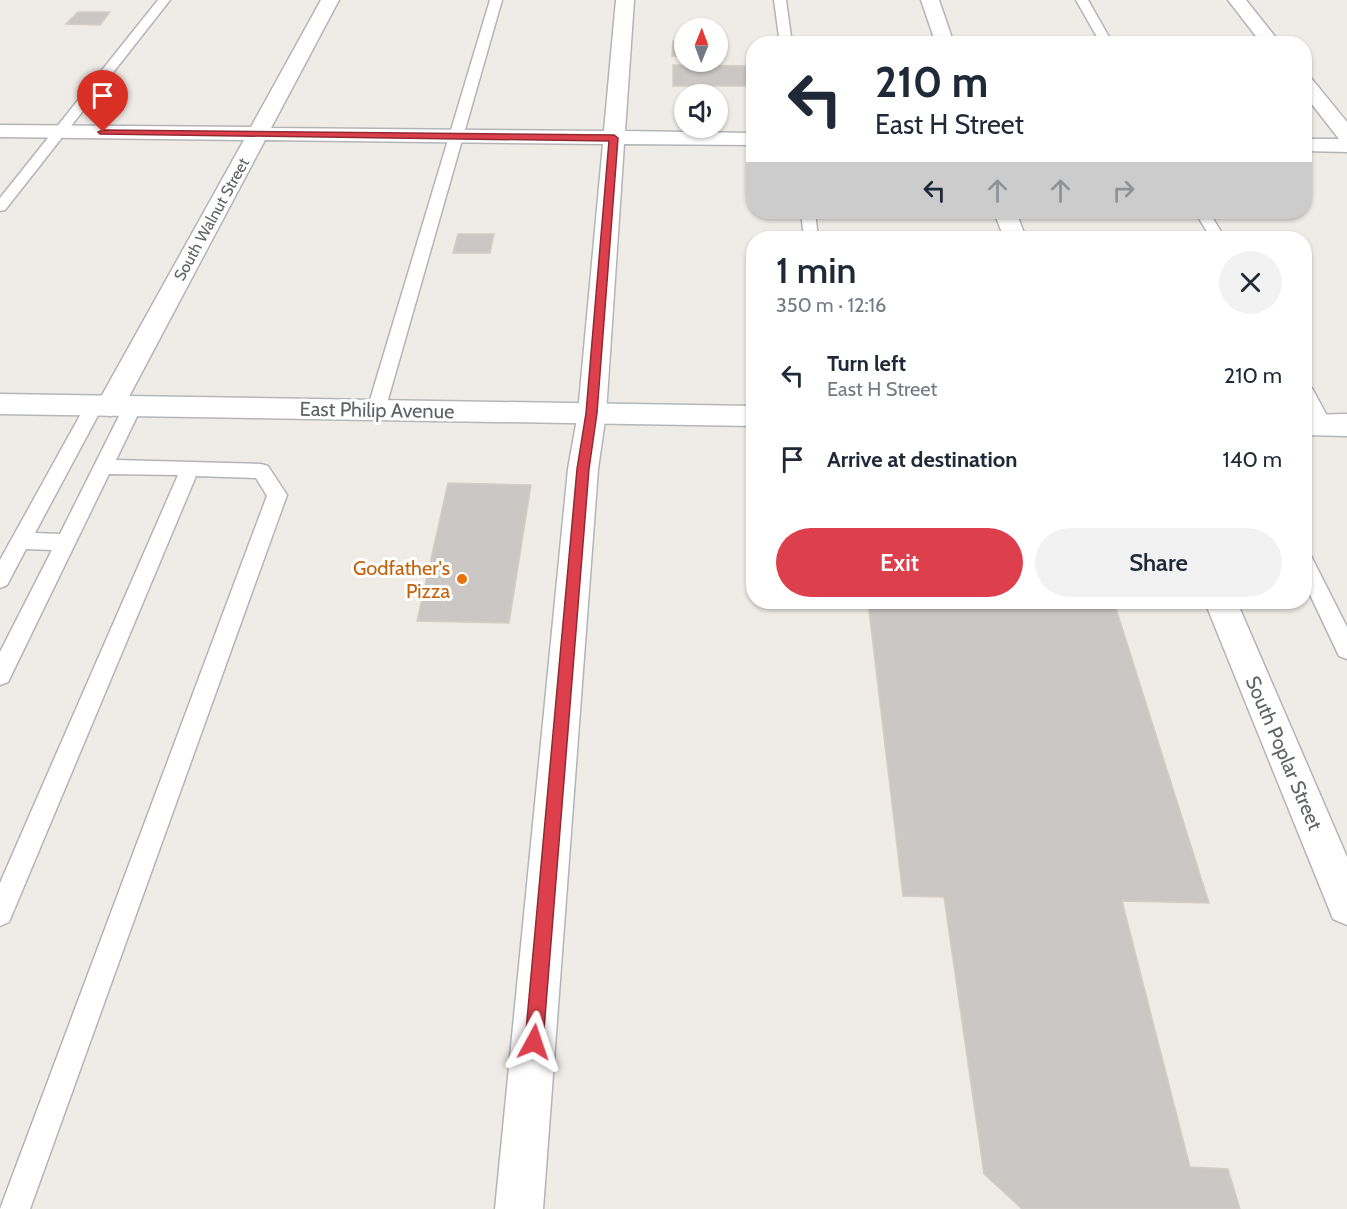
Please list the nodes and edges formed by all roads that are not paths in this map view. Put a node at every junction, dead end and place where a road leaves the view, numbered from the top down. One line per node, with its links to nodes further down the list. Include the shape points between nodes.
1 (164, 0): 15 (lane)
2 (330, 0): 16 (street, South Walnut Street)
3 (496, 0): 17 (lane)
4 (625, 0): 19 (street)
5 (780, 0): 9 (lane)
6 (930, 0): 10 (street)
7 (1082, 0): 11 (lane)
8 (1237, 0): 12 (street)
9 (785, 36)
10 (942, 36)
11 (1102, 36)
12 (1266, 36)
13 (1312, 92): 18 (street)
14 (0, 131): 15 (street)
15 (59, 132): 16 (street); 23 (lane)
16 (257, 134): 17 (street); 26 (street, South Walnut Street)
17 (456, 136): 19 (street); 27 (lane)
18 (1347, 136)
19 (614, 138): 20 (street); 28 (street)
20 (746, 139)
21 (1312, 145): 22 (street)
22 (1347, 146)
23 (0, 207)
24 (1312, 403): 30 (lane)
25 (0, 404): 26 (street, East Philip Avenue)
26 (112, 406): 27 (street, East Philip Avenue); 31 (lane); 33 (lane)
27 (376, 410): 28 (street, East Philip Avenue)
28 (592, 413): 29 (street, East Philip Avenue); 43 (street, via 583,469)
29 (746, 416)
30 (1325, 425)
31 (103, 467): 32 (lane); 34 (lane)
32 (190, 468): 41 (lane); 42 (lane, via 261,471 277,495)
33 (21, 541): 34 (lane); 36 (lane)
34 (66, 542): 39 (lane)
35 (1312, 578): 38 (lane)
36 (0, 579)
37 (1224, 609): 40 (street, South Poplar Street)
38 (1347, 650)
39 (0, 675)
40 (1347, 904)
41 (0, 913)
42 (15, 1209)
43 (519, 1209)

